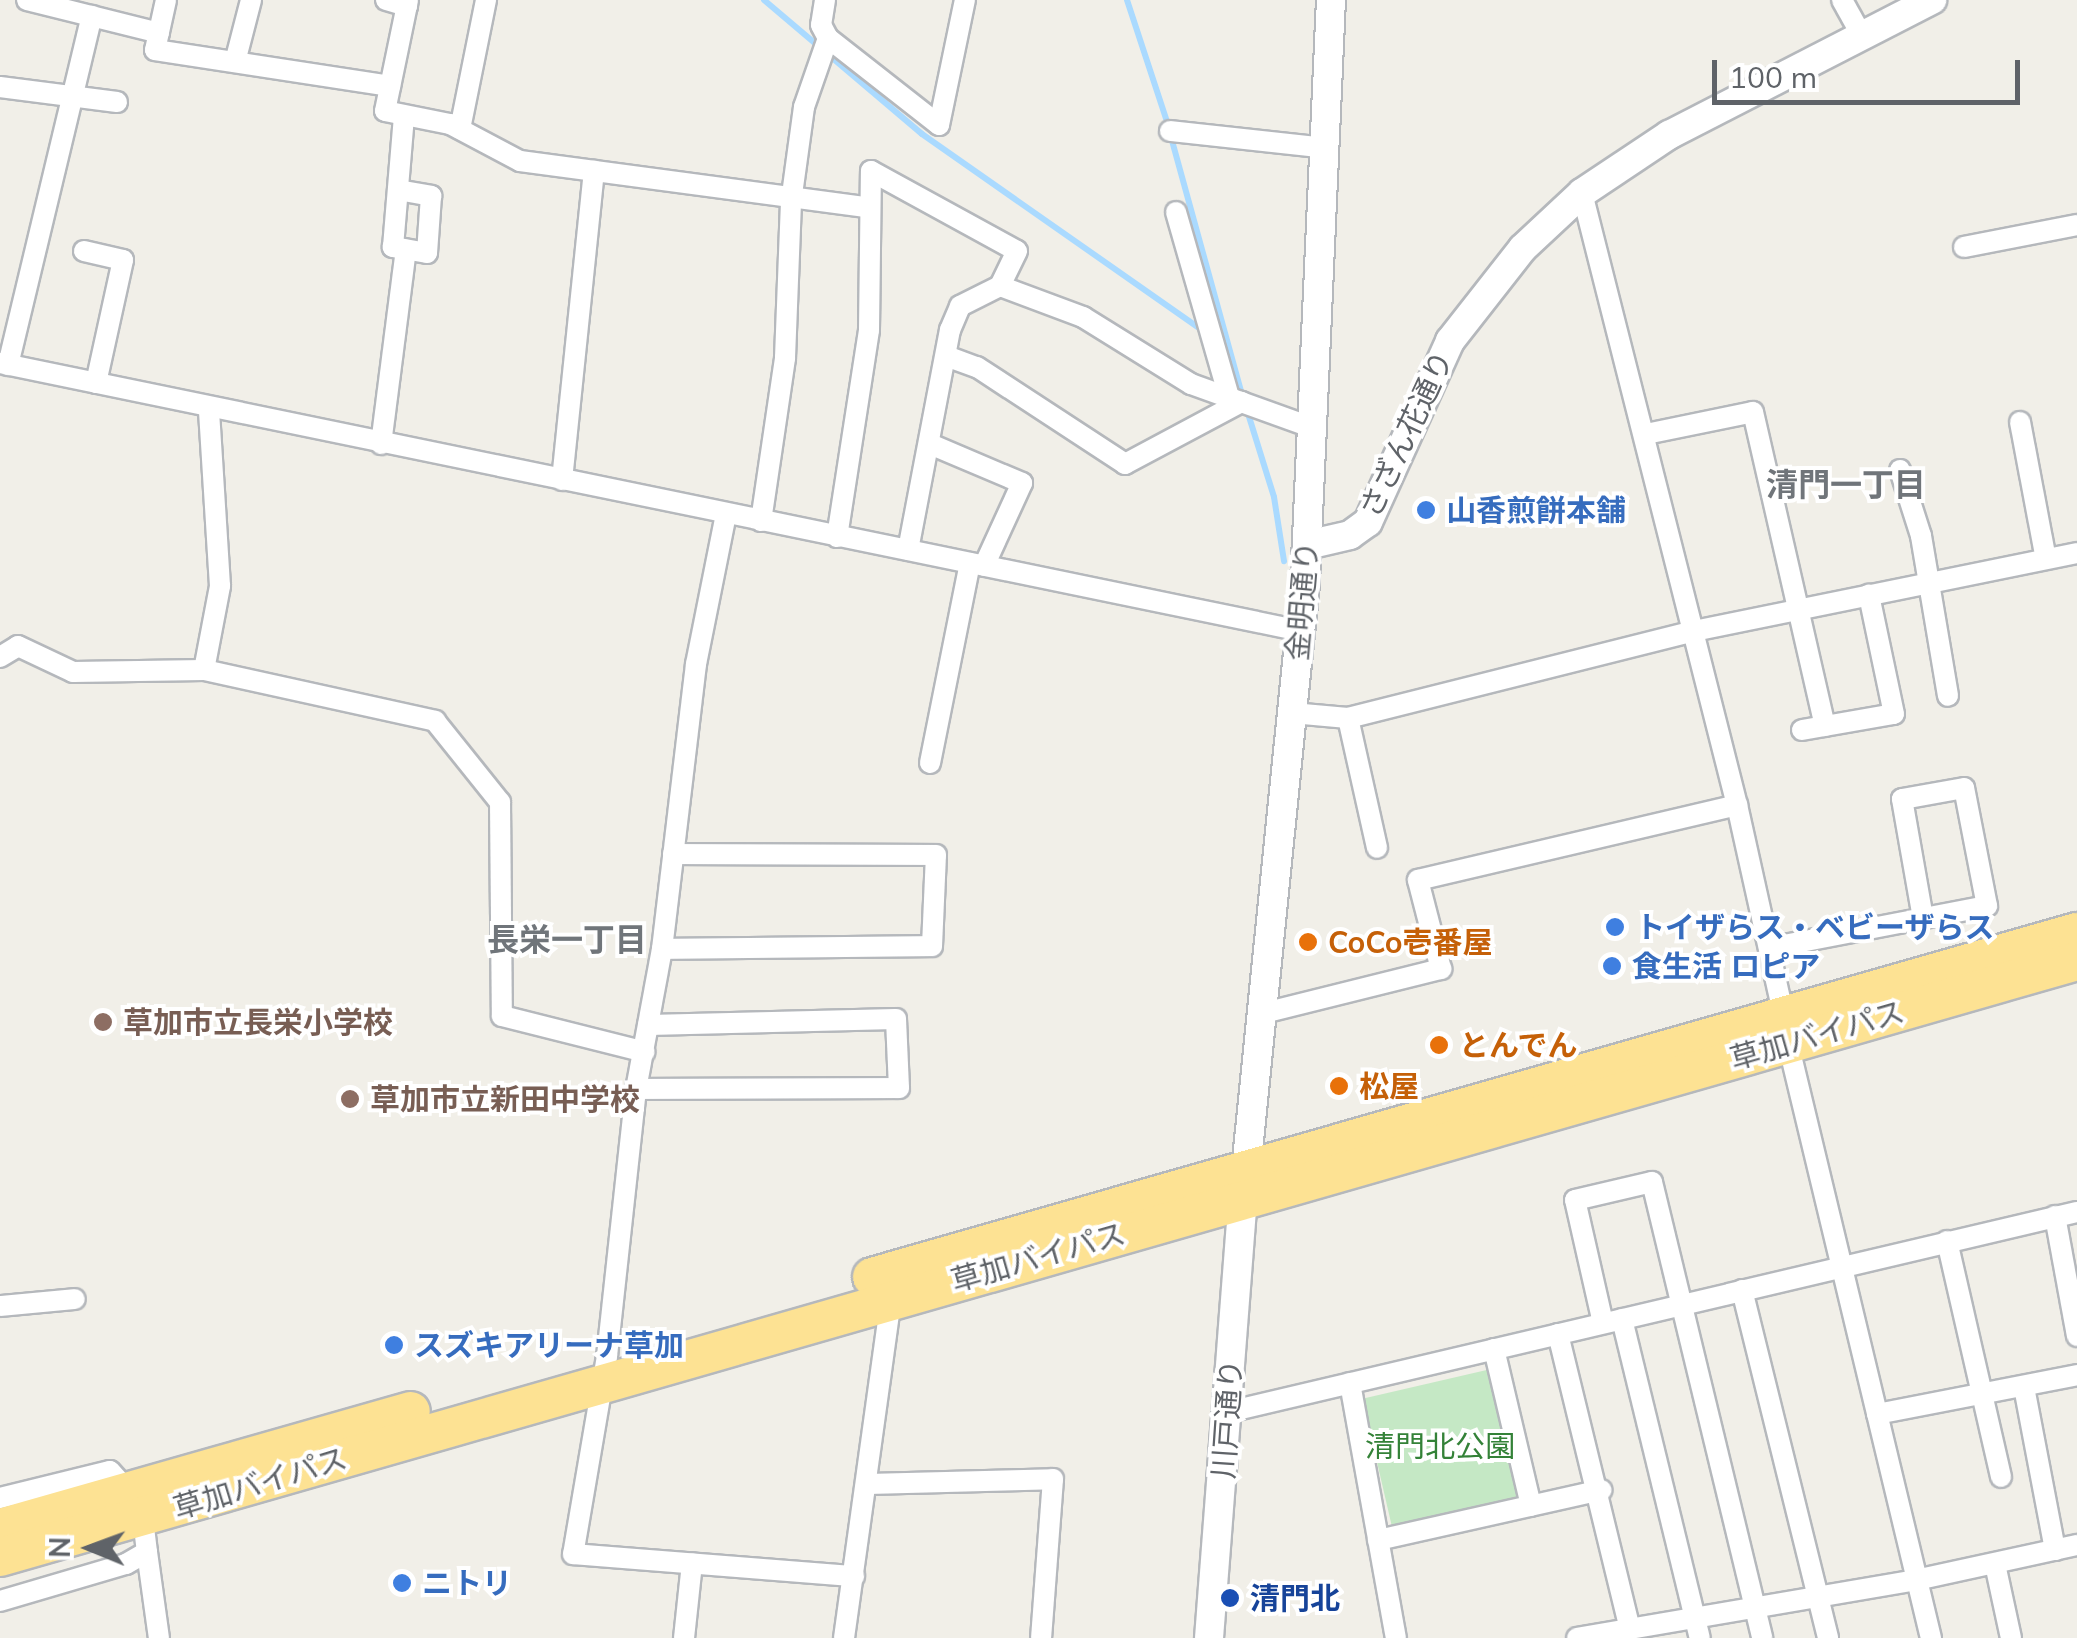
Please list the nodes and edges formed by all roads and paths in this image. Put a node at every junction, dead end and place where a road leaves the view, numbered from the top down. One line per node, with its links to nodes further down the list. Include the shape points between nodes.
1 (28, 0): 11 (street)
2 (166, 0): 12 (street)
3 (250, 0): 15 (street)
4 (486, 0): 21 (street)
5 (825, 0): 14 (street)
6 (965, 0): 14 (street, via 939,125)
7 (1330, 0): 23 (street, 金明通り)
8 (1842, 0): 13 (street)
9 (1932, 0): 13 (street, さざん花通り)
10 (401, 2): 16 (street)
11 (92, 16): 12 (street); 18 (street)
12 (159, 33): 15 (street, via 155,50)
13 (1862, 36): 26 (street, さざん花通り, via 1669,135)
14 (828, 38): 27 (street, via 804,107)
15 (235, 62): 16 (street)
16 (390, 86): 20 (street, via 385,111)
17 (0, 87): 18 (street)
18 (76, 96): 19 (street); 36 (street, via 68,103)
19 (117, 102)
20 (404, 115): 21 (street); 25 (street)
21 (460, 129): 24 (street, via 520,160)
22 (1170, 131): 23 (street)
23 (1327, 148): 41 (street, 金明通り)
24 (594, 171): 27 (street); 46 (street)
25 (398, 190): 32 (street, via 392,248); 32 (street, via 431,196 427,253)
26 (1582, 193): 42 (street); 50 (street, さざん花通り, via 1522,248 1450,341 1368,522 1350,535)
27 (791, 202): 28 (street); 48 (street, via 784,358)
28 (866, 207): 34 (street, via 871,172 1017,251); 49 (street, via 869,330)
29 (1176, 212): 38 (street)
30 (2077, 225): 31 (street)
31 (1964, 247)
32 (406, 250): 43 (street)
33 (84, 251): 37 (street, via 123,260)
34 (1000, 286): 35 (street, via 960,306); 38 (street, via 1083,317 1191,384)
35 (946, 356): 38 (street, via 977,367 1125,464); 44 (street)
36 (4, 364): 37 (street)
37 (96, 383): 39 (street)
38 (1235, 400): 41 (street)
39 (209, 409): 43 (street); 61 (street, via 220,586)
40 (2020, 422): 53 (street)
41 (1313, 428): 50 (street, 金明通り)
42 (1646, 434): 57 (street, via 1753,412); 59 (street)
43 (381, 444): 46 (street)
44 (930, 444): 51 (street); 54 (street, via 1022,483)
45 (1900, 470): 55 (street)
46 (562, 480): 47 (street)
47 (726, 514): 48 (street); 70 (street, via 696,664)
48 (761, 521): 49 (street)
49 (837, 537): 51 (street)
50 (1307, 545): 58 (street, 金明通り)
51 (908, 550): 54 (street)
52 (2077, 553): 53 (street)
53 (2046, 559): 55 (street)
54 (977, 565): 58 (street); 67 (street)
55 (1928, 584): 56 (street); 62 (street)
56 (1869, 595): 57 (street); 65 (street, via 1894,714)
57 (1800, 609): 59 (street); 65 (street)
58 (1300, 631): 63 (street, 金明通り)
59 (1694, 631): 64 (street); 68 (street)
60 (0, 656): 61 (street, via 18,646 73,672)
61 (204, 670): 79 (street, via 435,721 500,802 502,1016)
62 (1948, 696)
63 (1292, 713): 64 (street); 76 (street, 金明通り)
64 (1348, 718): 69 (street)
65 (1825, 726): 66 (street)
66 (1802, 730)
67 (930, 763)
68 (1737, 805): 73 (street); 76 (street, via 1418,880 1440,969)
69 (1376, 848)
70 (673, 854): 74 (street); 74 (street, via 936,854 932,946)
71 (1922, 918): 71 (street, via 1987,906 1964,788 1902,799); 73 (street)
72 (2077, 932): 78 (highway, 草加バイパス)
73 (1769, 948): 78 (street)
74 (662, 949): 77 (street)
75 (2077, 961): 78 (highway, 草加バイパス)
76 (1260, 1014): 81 (street, 金明通り)
77 (648, 1025): 79 (street); 80 (street, via 896,1019 899,1088)
78 (1786, 1030): 81 (highway, 草加バイパス); 85 (street)
79 (646, 1052): 80 (street)
80 (636, 1089): 95 (street)
81 (1245, 1183): 87 (highway, 草加バイパス); 95 (highway, 草加バイパス); 100 (street, 川戸通り)
82 (2077, 1212): 83 (street)
83 (2055, 1216): 84 (street); 93 (street)
84 (1947, 1241): 85 (street); 99 (street)
85 (1840, 1266): 86 (street); 101 (street)
86 (1742, 1290): 89 (street); 117 (street)
87 (891, 1298): 95 (highway, 草加バイパス); 103 (street)
88 (75, 1299): 90 (street)
89 (1683, 1304): 91 (street); 91 (street, via 1652,1182 1575,1200); 119 (street)
90 (0, 1306)
91 (1612, 1321): 92 (street); 120 (street)
92 (1558, 1334): 94 (street); 104 (street)
93 (2077, 1336)
94 (1494, 1349): 97 (street); 106 (street)
95 (603, 1369): 107 (highway, 草加バイパス); 113 (street, via 573,1554)
96 (2077, 1376): 98 (street)
97 (1350, 1383): 100 (street); 109 (street)
98 (2024, 1387): 99 (street); 111 (street)
99 (1984, 1396): 101 (street); 102 (street)
100 (1228, 1412): 126 (street, 川戸通り)
101 (1877, 1414): 116 (street)
102 (2001, 1478)
103 (868, 1484): 115 (street); 125 (street, via 1054,1479)
104 (1601, 1490): 106 (street); 121 (street)
105 (0, 1498): 107 (street, via 110,1472)
106 (1532, 1506): 109 (street)
107 (140, 1521): 108 (highway, 草加バイパス); 112 (highway, 草加バイパス); 118 (street, via 126,1564); 122 (street)
108 (0, 1528)
109 (1378, 1540): 127 (street)
110 (2077, 1545): 111 (street)
111 (2055, 1550): 114 (street)
112 (0, 1557)
113 (692, 1563): 115 (street); 123 (street)
114 (1995, 1564): 116 (street); 133 (street)
115 (854, 1576): 124 (street)
116 (1916, 1580): 117 (street); 132 (street)
117 (1817, 1598): 119 (street); 131 (street)
118 (0, 1601)
119 (1755, 1609): 120 (street); 130 (street)
120 (1694, 1616): 121 (street); 129 (street)
121 (1629, 1626): 128 (street)
122 (159, 1638)
123 (684, 1638)
124 (844, 1638)
125 (1041, 1638)
126 (1209, 1638)
127 (1396, 1638)
128 (1577, 1638)
129 (1700, 1638)
130 (1762, 1638)
131 (1828, 1638)
132 (1931, 1638)
133 (2011, 1638)

